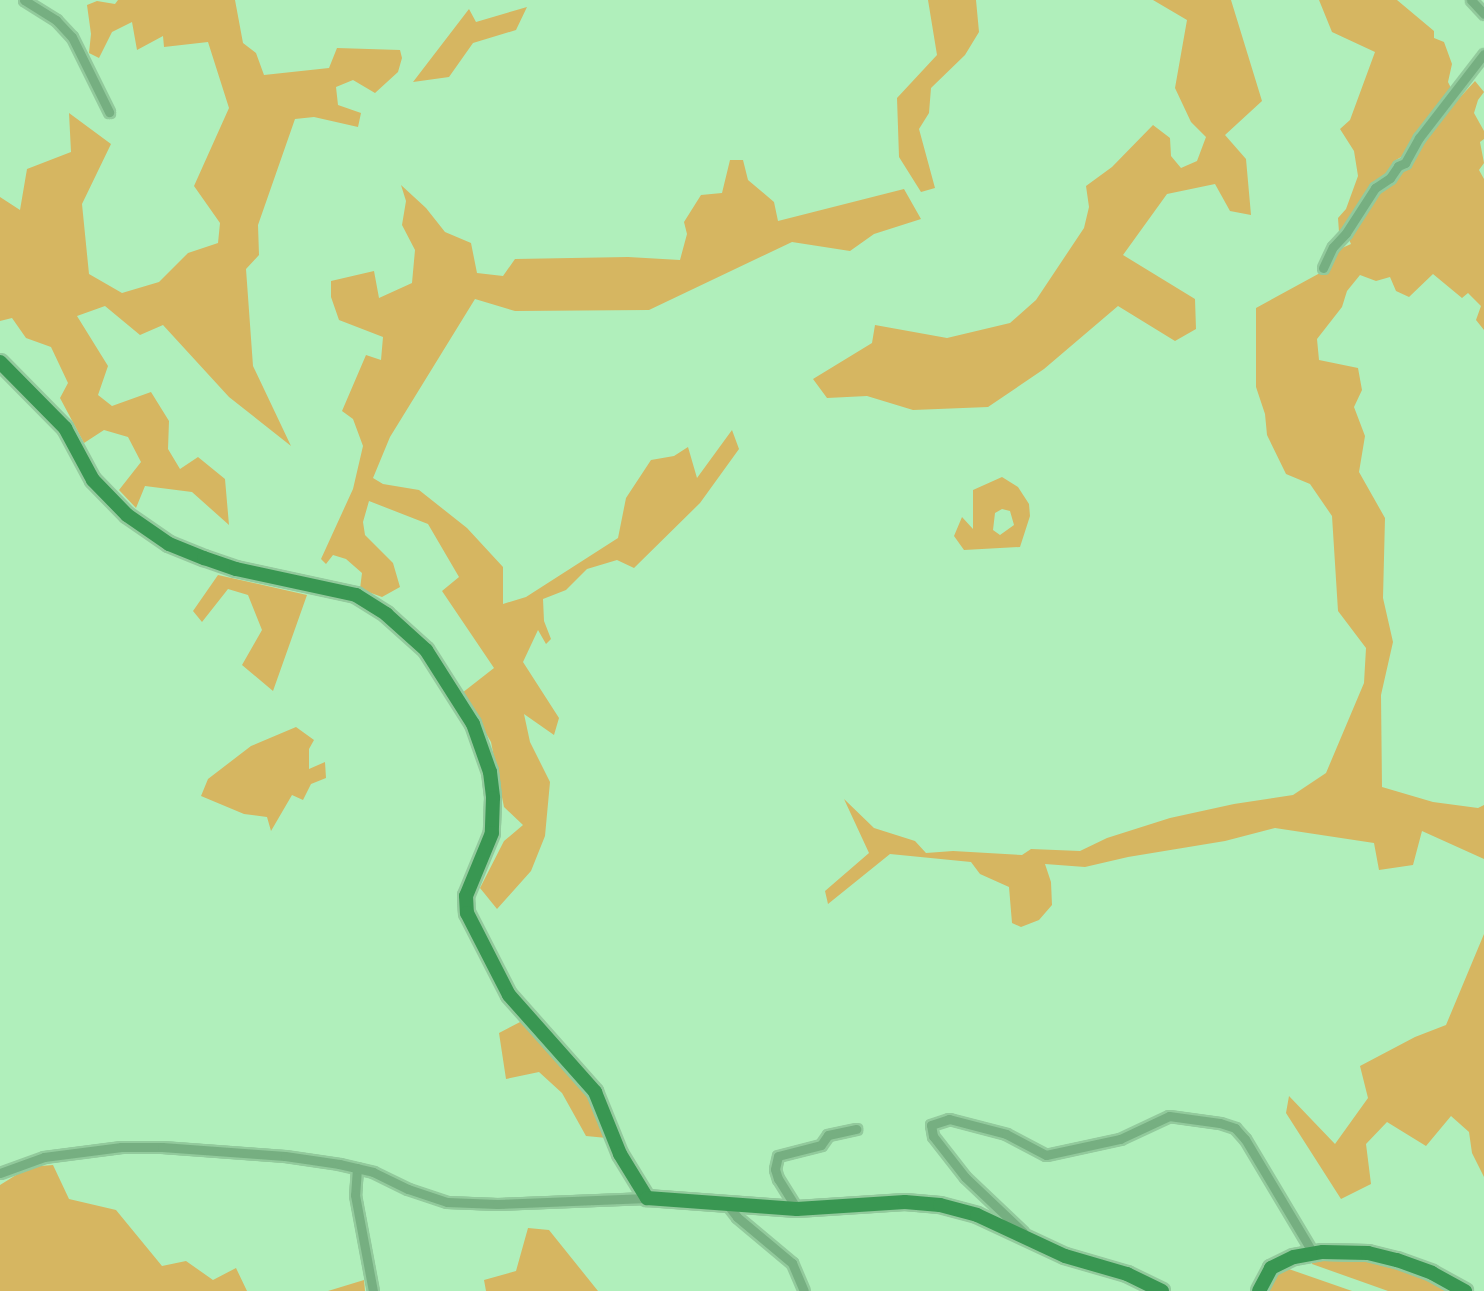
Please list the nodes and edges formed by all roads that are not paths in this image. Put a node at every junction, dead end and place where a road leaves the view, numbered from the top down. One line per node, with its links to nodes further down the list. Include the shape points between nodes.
1 (24, 0): 5 (street, via 56,20 72,37)
2 (1471, 0): 3 (street)
3 (1484, 14)
4 (1484, 54): 6 (street, via 1419,138 1405,164 1375,188 1333,247)
5 (109, 112)
6 (1323, 268)
7 (0, 362): 11 (street, via 65,428 93,480 127,515 169,544 236,569 356,595 386,614 426,650 473,724 490,772 492,833 466,896 467,913 509,995 595,1092 620,1154)
8 (855, 1130): 13 (street, via 828,1136 820,1145 778,1156 778,1179)
9 (357, 1168): 10 (street, via 285,1156 121,1147 44,1157); 11 (street, via 447,1202); 16 (street, via 355,1195)
10 (0, 1173)
11 (647, 1198): 12 (street)
12 (727, 1204): 13 (street); 17 (street, via 736,1217 792,1263)
13 (797, 1209): 14 (street, via 905,1202 940,1204)
14 (1027, 1237): 15 (street, via 965,1178 933,1136 931,1125 949,1119 1006,1134 1046,1155 1120,1139 1169,1116 1235,1128); 18 (street, via 1065,1256 1127,1274)
15 (1312, 1252): 19 (street, via 1271,1268); 20 (street, via 1368,1253 1397,1260)
16 (373, 1291)
17 (804, 1291)
18 (1162, 1291)
19 (1259, 1291)
20 (1465, 1291)

